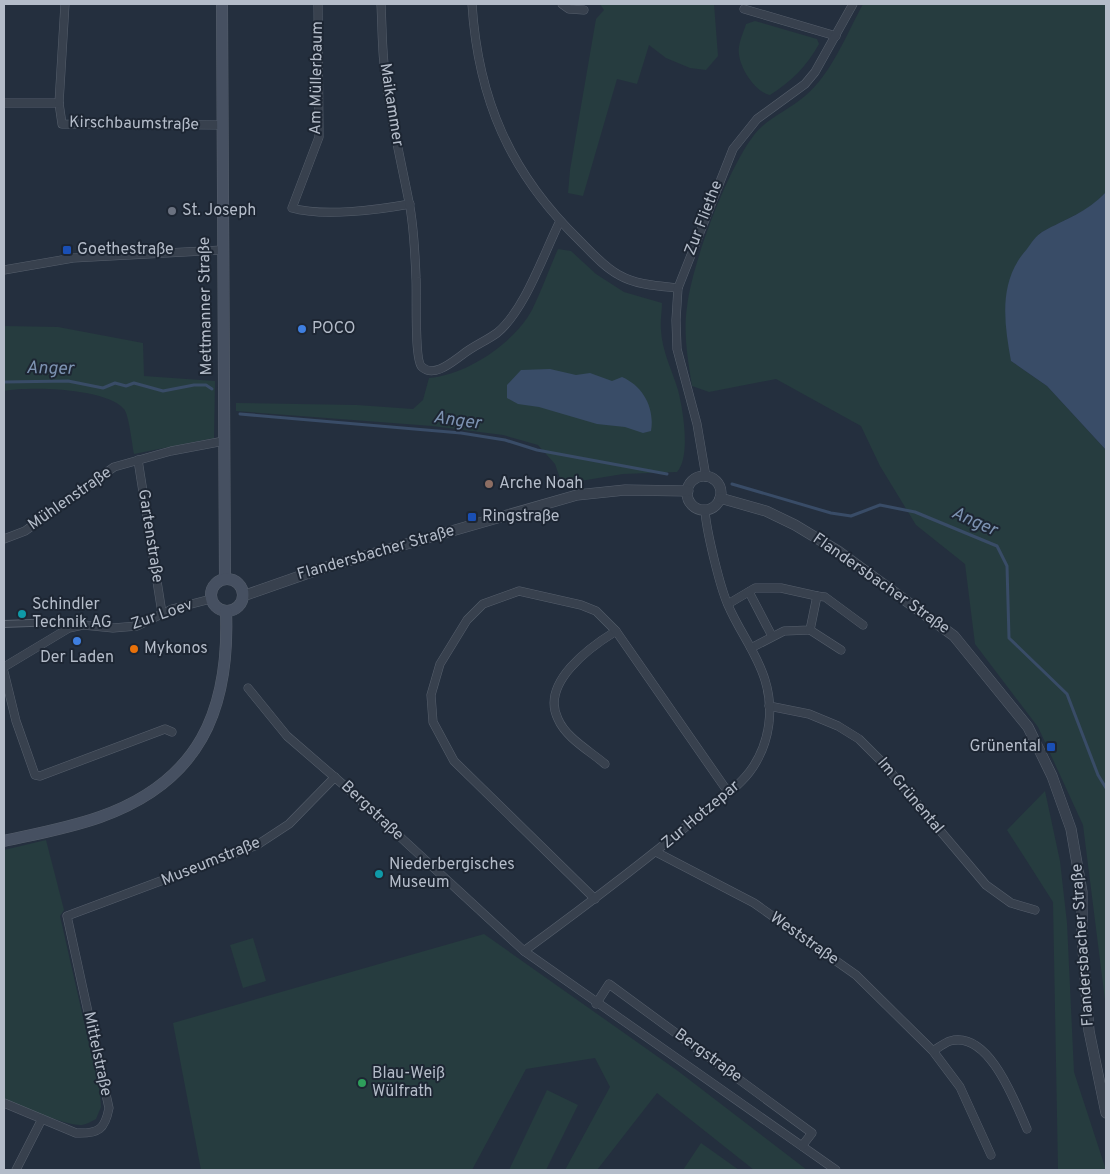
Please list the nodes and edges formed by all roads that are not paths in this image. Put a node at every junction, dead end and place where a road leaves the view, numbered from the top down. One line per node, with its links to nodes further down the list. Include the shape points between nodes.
1 (65, 4): 12 (street)
2 (222, 4): 13 (main road, Mettmanner Straße)
3 (318, 4): 14 (street, Am Müllerbaum, via 318,137 292,208 320,212)
4 (381, 4): 14 (street, Maikammer, via 384,64)
5 (472, 4): 15 (street, via 474,36 485,92 530,183)
6 (562, 4): 9 (street, via 569,9)
7 (853, 4): 10 (street, Zur Fliethe)
8 (744, 9): 10 (street)
9 (584, 10)
10 (836, 36): 18 (street, Zur Fliethe, via 823,61 805,84 757,118 733,148)
11 (4, 103): 12 (street, Kirschbaumstraße)
12 (59, 103): 13 (street, Kirschbaumstraße, via 62,124)
13 (222, 125): 16 (main road, Mettmanner Straße)
14 (410, 204): 15 (street, Maikammer, via 418,312 416,349 418,364 425,370 449,365 497,332 512,317)
15 (560, 221): 18 (street, via 619,275)
16 (222, 250): 17 (street, via 72,258); 19 (main road, Mettmanner Straße)
17 (4, 270)
18 (678, 288): 21 (street, Zur Fliethe, via 677,349)
19 (224, 441): 20 (street, Mühlenstraße); 26 (main road, Mettmanner Straße)
20 (138, 460): 25 (street, Mühlenstraße, via 114,467 26,531); 33 (street, Gartenstraße)
21 (706, 477): 22 (street, via 692,482); 23 (street, via 717,483)
22 (688, 491): 24 (street, via 692,504); 28 (street, Flandersbacher Straße, via 624,490 576,496 299,576)
23 (720, 498): 24 (street, via 713,508); 59 (street, Flandersbacher Straße, via 766,512 802,529 838,551 954,636 1028,727 1052,776 1071,829 1082,892 1082,936 1090,1031)
24 (705, 510): 31 (street, Zur Hotzepar)
25 (4, 538)
26 (225, 579): 28 (main road, via 236,581); 30 (main road, via 215,583)
27 (749, 592): 29 (street, via 755,588 781,588); 31 (street); 39 (street)
28 (243, 596): 32 (main road, via 238,607)
29 (817, 596): 35 (street, via 825,598); 37 (street)
30 (211, 599): 32 (main road); 33 (street, Zur Loev)
31 (728, 604): 40 (street, Zur Hotzepar)
32 (226, 611): 50 (main road, via 226,663 218,703 203,736 172,778 101,817)
33 (162, 613): 36 (street, Zur Loev, via 137,626 83,625)
34 (4, 624): 36 (street, via 56,622)
35 (863, 625)
36 (69, 628): 42 (street, Zur Loev)
37 (810, 630): 39 (street, via 784,631); 41 (street)
38 (616, 631): 47 (street, via 576,663 559,683 553,705 558,720 570,734); 49 (street); 52 (street, via 596,611 520,591 483,604 467,620 440,664 431,695 434,722 454,761)
39 (772, 636): 40 (street)
40 (751, 648): 45 (street, Zur Hotzepar, via 765,680)
41 (842, 650)
42 (4, 667)
43 (4, 672): 46 (street, via 16,721 35,775 68,767 165,729)
44 (248, 688): 48 (street, Bergstraße, via 287,736)
45 (770, 706): 49 (street, Zur Hotzepar, via 768,734 758,758 740,784); 53 (street, Im Grünental, via 809,714 860,739 986,885 1012,903)
46 (172, 732)
47 (605, 764)
48 (335, 777): 54 (street, Museumstraße, via 289,824 243,852); 55 (street, Bergstraße)
49 (728, 792): 51 (street, Zur Hotzepar)
50 (4, 841)
51 (656, 852): 52 (street, Zur Hotzepar); 57 (street, Weststraße, via 754,903 856,975)
52 (595, 899): 55 (street, Zur Hotzepar)
53 (1035, 910)
54 (67, 916): 60 (street, Mittelstraße, via 109,1108 106,1122 99,1130 89,1133 76,1133)
55 (524, 951): 56 (street, Bergstraße)
56 (596, 1004): 62 (street, Bergstraße); 62 (street, Bergstraße, via 609,984 812,1132)
57 (933, 1051): 61 (street, via 951,1041 969,1042 984,1052 1000,1074); 63 (street, Weststraße, via 960,1088)
58 (4, 1103): 60 (street, Mittelstraße)
59 (1106, 1113)
60 (42, 1119): 64 (street)
61 (1027, 1128)
62 (802, 1146): 65 (street, Bergstraße)
63 (991, 1155)
64 (16, 1170)
65 (836, 1170)

